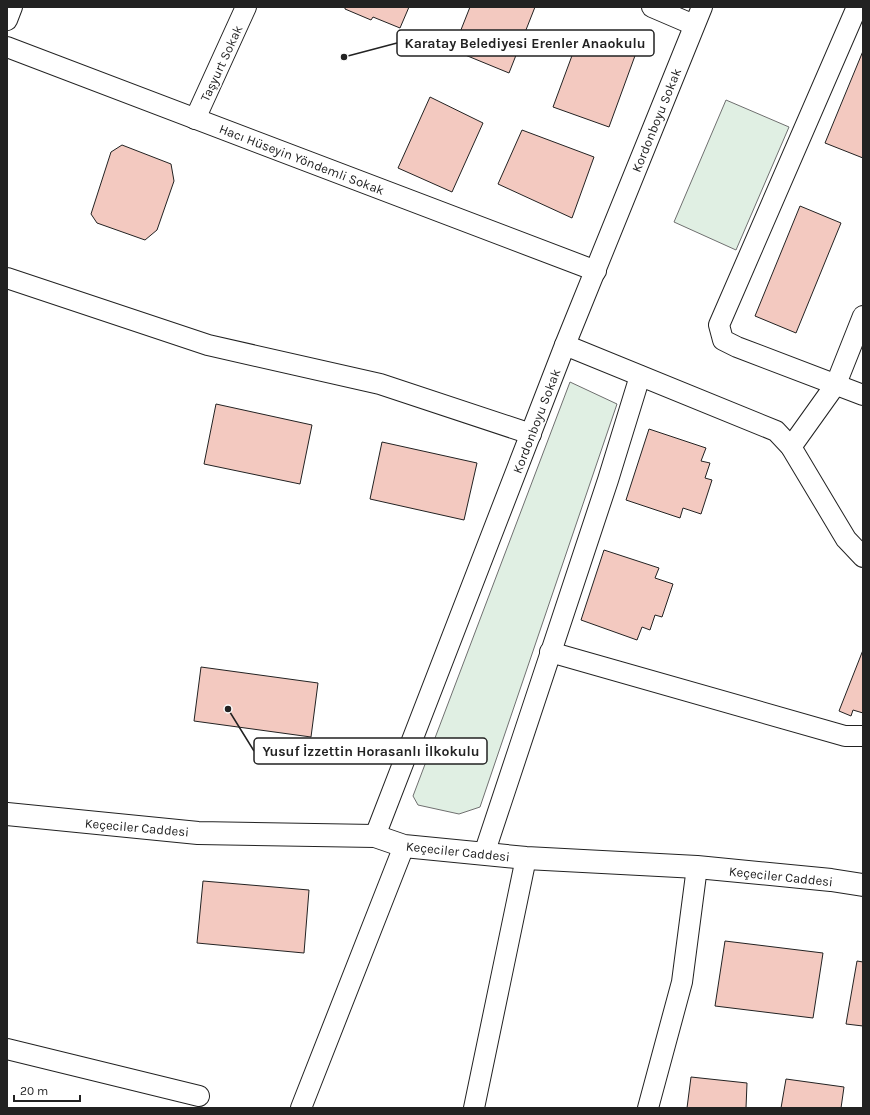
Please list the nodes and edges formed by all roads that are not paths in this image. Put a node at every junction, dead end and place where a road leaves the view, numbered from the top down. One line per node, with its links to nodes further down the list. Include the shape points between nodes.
1 (12, 7): 6 (street)
2 (246, 7): 8 (street, Taşyurt Sokak)
3 (652, 7): 5 (street)
4 (857, 7): 14 (street, via 719,325 723,340)
5 (698, 16): 9 (street, Kordonboyu Sokak)
6 (7, 20)
7 (7, 47): 8 (street, Hacı Hüseyin Yöndemli Sokak)
8 (195, 119): 9 (street, Hacı Hüseyin Yöndemli Sokak)
9 (596, 271): 12 (street, Kordonboyu Sokak)
10 (7, 278): 16 (street, via 208,345 380,384)
11 (863, 316): 14 (street)
12 (565, 345): 13 (street); 16 (street, Kordonboyu Sokak)
13 (640, 376): 17 (street, via 776,431); 19 (street)
14 (836, 384): 15 (street); 17 (street)
15 (863, 395)
16 (531, 434): 22 (street, Kordonboyu Sokak)
17 (791, 447): 18 (street, via 846,539)
18 (863, 557)
19 (550, 652): 20 (street, via 845,736); 24 (street)
20 (863, 736)
21 (7, 814): 22 (street, Keçeciler Caddesi, via 198,833)
22 (375, 836): 23 (street, Keçeciler Caddesi)
23 (404, 846): 24 (street, Keçeciler Caddesi); 30 (street)
24 (484, 854): 25 (street, Keçeciler Caddesi)
25 (526, 858): 26 (street, Keçeciler Caddesi); 31 (street)
26 (697, 867): 27 (street, Keçeciler Caddesi); 32 (street, via 682,982)
27 (863, 885)
28 (7, 1049): 29 (street)
29 (199, 1096)
30 (301, 1108)
31 (474, 1108)
32 (648, 1108)

